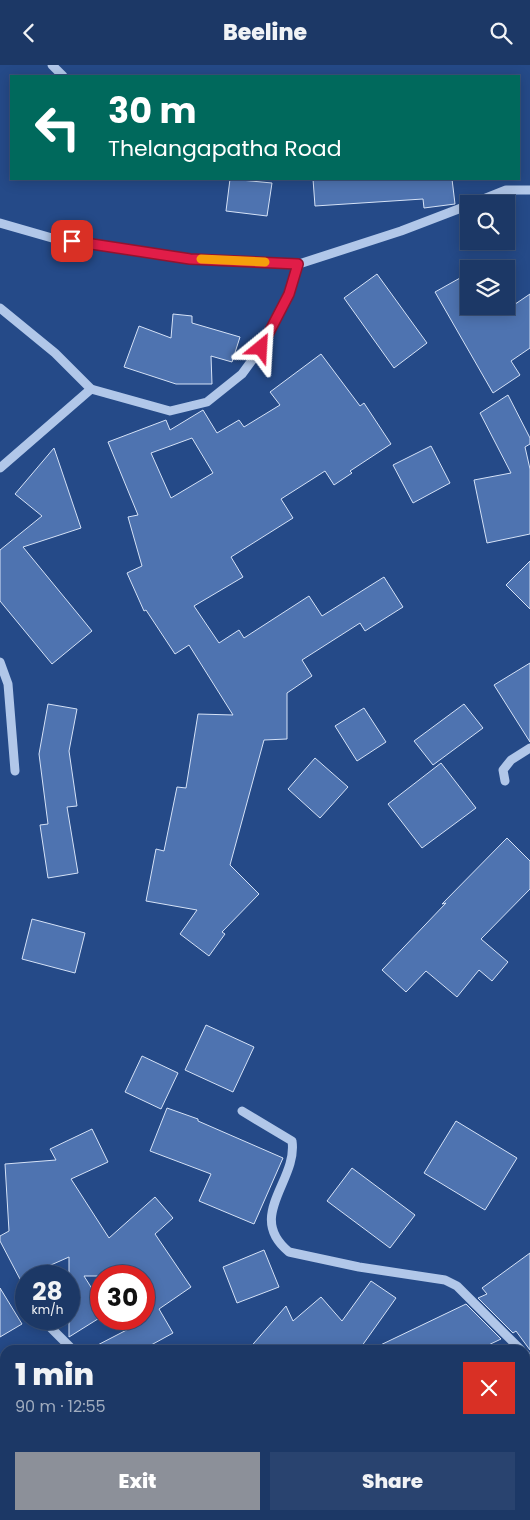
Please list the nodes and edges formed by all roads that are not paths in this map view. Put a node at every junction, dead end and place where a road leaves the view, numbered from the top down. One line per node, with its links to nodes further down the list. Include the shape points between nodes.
1 (52, 65): 2 (street)
2 (62, 75)
3 (530, 190): 4 (street, via 506,190)
4 (493, 195)
5 (460, 208): 7 (street, via 401,231)
6 (0, 223): 7 (street, via 52,238 190,259)
7 (298, 264): 9 (street, via 289,294 261,348 242,374 207,402 170,411)
8 (0, 308): 9 (street, via 55,353)
9 (91, 389): 10 (street)
10 (0, 468)
11 (0, 662): 13 (street, via 8,685)
12 (530, 748): 14 (street, via 511,759 503,771)
13 (16, 771)
14 (504, 781)
15 (242, 1111): 18 (street, via 292,1141 294,1152 272,1209 272,1229 280,1245 289,1253 445,1280 457,1286)
16 (53, 1330): 17 (street)
17 (68, 1345)
18 (516, 1345)

